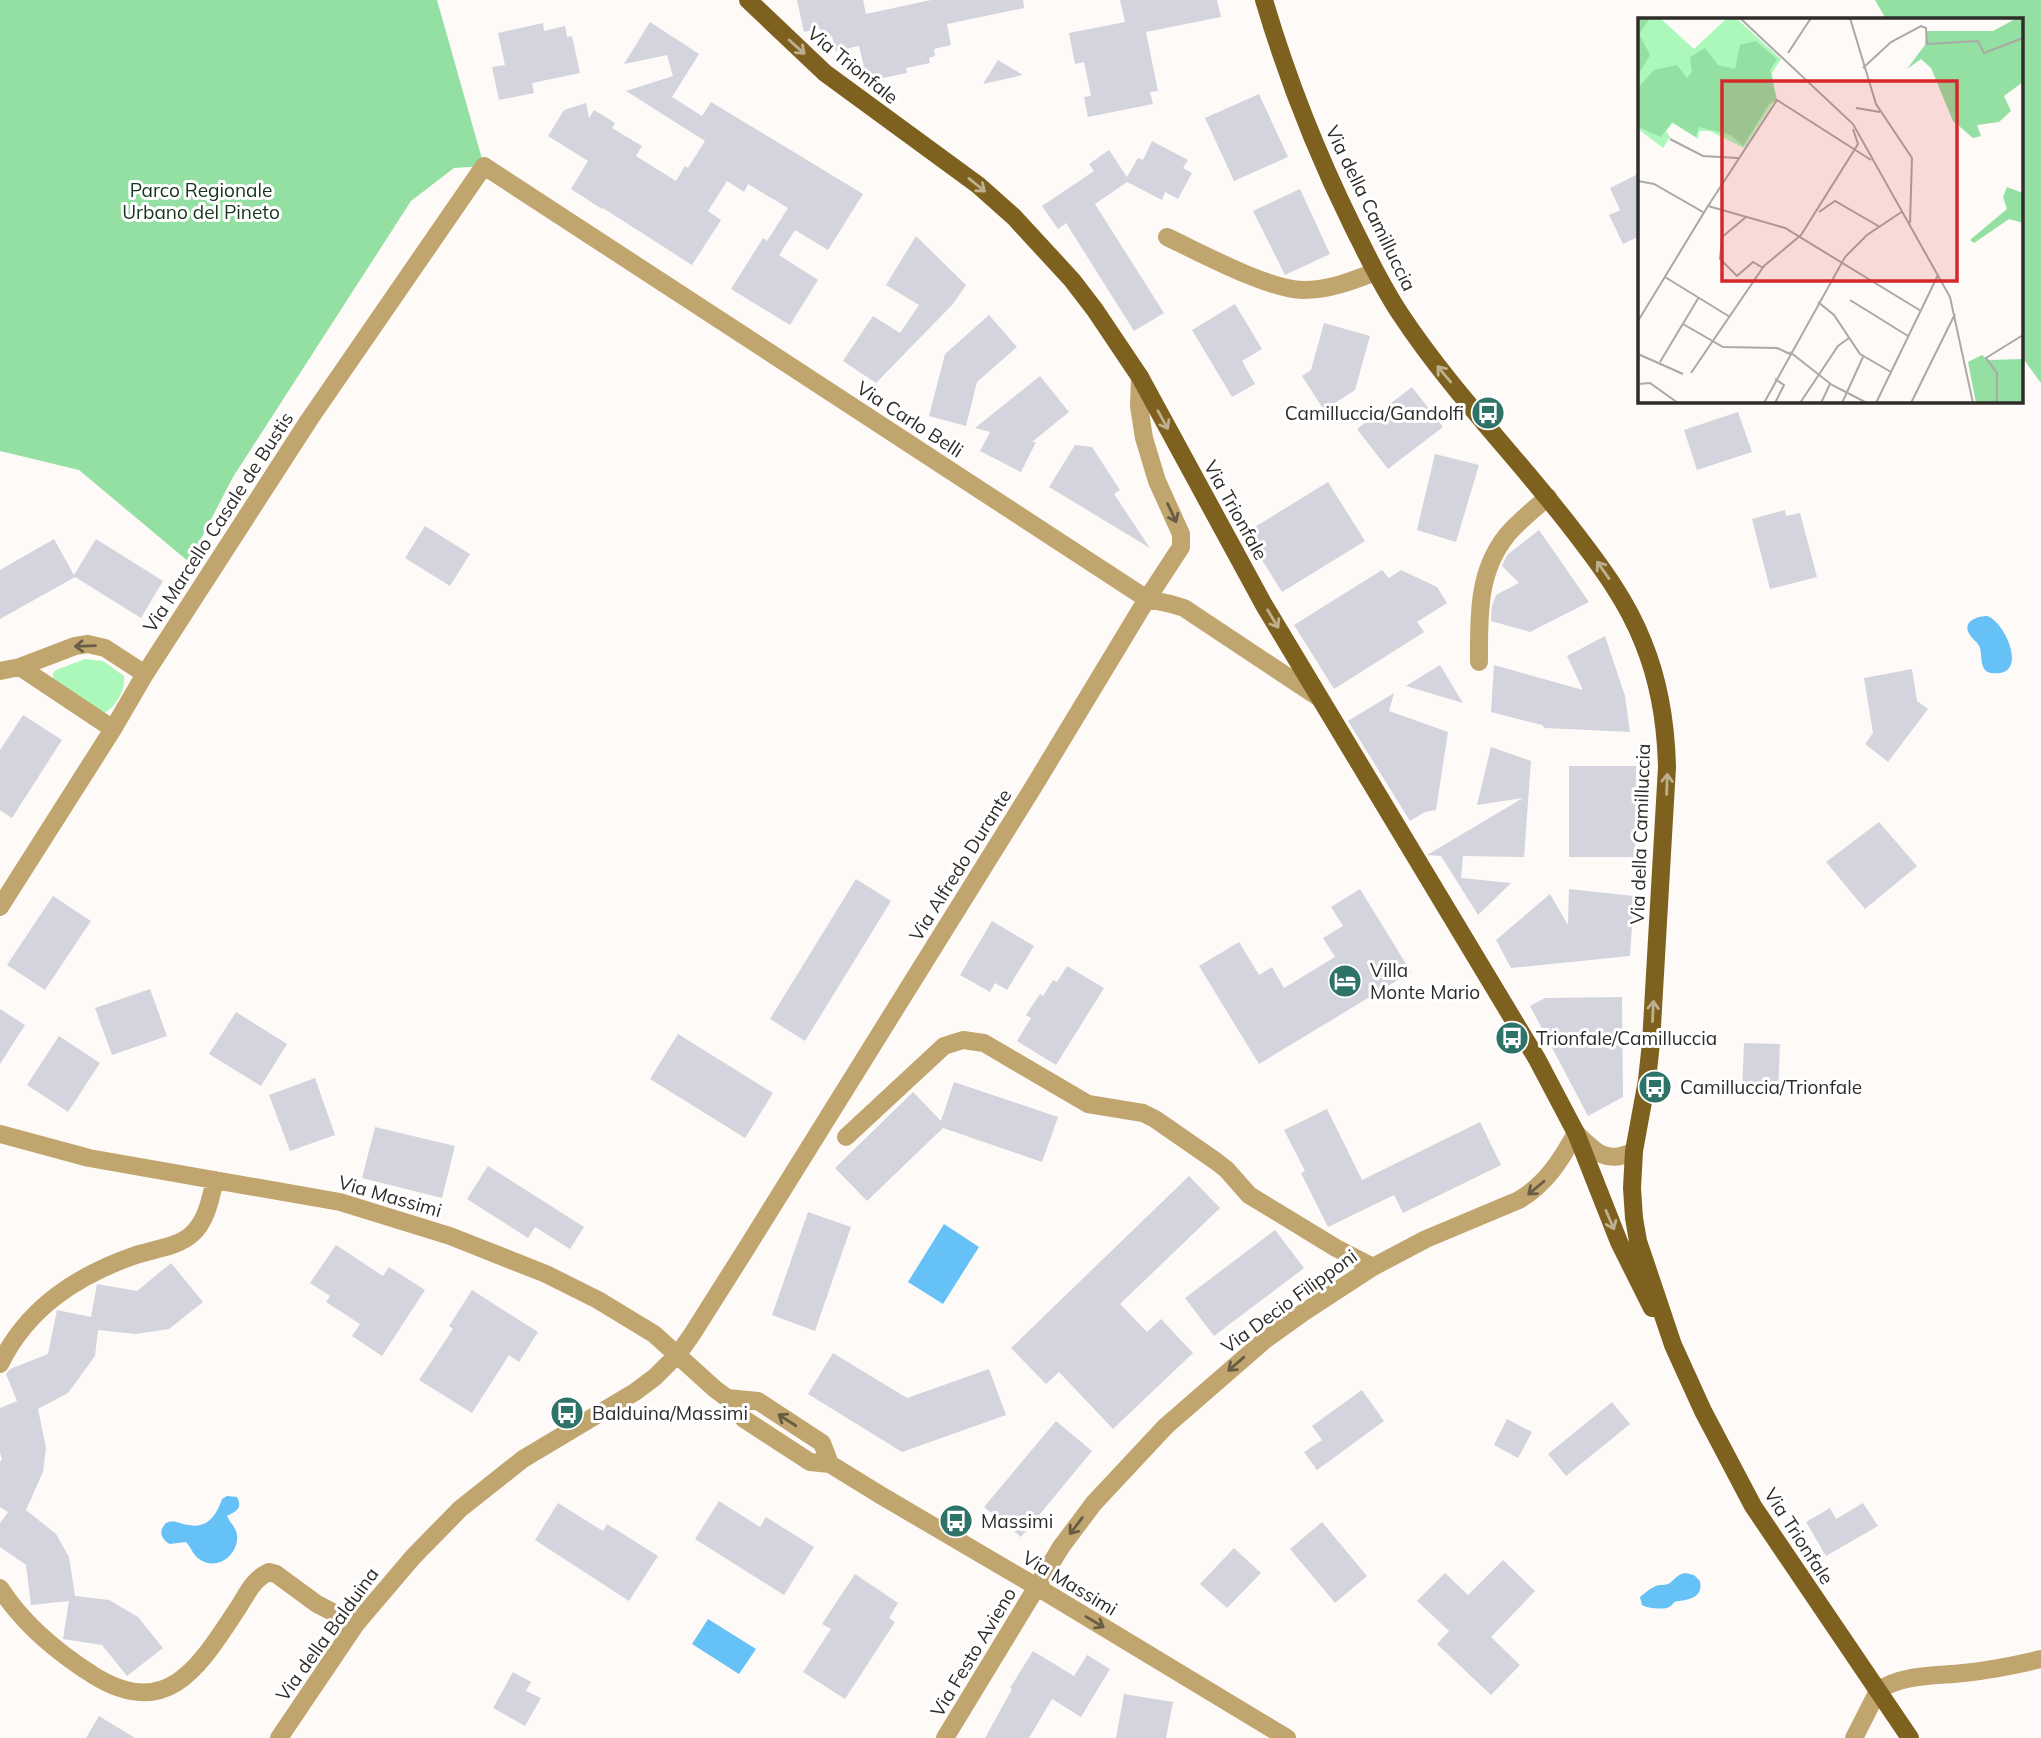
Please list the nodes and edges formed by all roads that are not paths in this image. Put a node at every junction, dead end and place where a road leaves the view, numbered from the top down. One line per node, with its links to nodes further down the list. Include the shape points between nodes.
1 (748, 0): 6 (main road, Via Trionfale, one-way to 6, via 834,80 978,185 1014,217 1087,300)
2 (1264, 0): 5 (main road, Via della Camilluccia, via 1320,155)
3 (484, 166): 8 (street, Via Carlo Belli); 12 (street, Via Marcello Casale de Bustis, via 309,421)
4 (1167, 237): 5 (street, via 1272,284 1299,290 1345,284)
5 (1375, 272): 7 (main road, Via della Camilluccia, one-way to 5, via 1437,366)
6 (1140, 377): 8 (street, Via Alfredo Durante, one-way to 8, via 1144,438 1182,542); 13 (main road, Via Trionfale, one-way to 13)
7 (1548, 497): 9 (street, via 1507,535 1491,561 1482,587); 19 (main road, Via della Camilluccia, one-way to 7, via 1651,1042 1667,785 1664,724 1652,668 1634,621 1592,554)
8 (1147, 599): 13 (street, Via Carlo Belli, via 1184,608); 23 (street, Via Alfredo Durante)
9 (1479, 662)
10 (20, 667): 11 (street); 12 (street, one-way to 10, via 88,644); 14 (street)
11 (0, 671)
12 (145, 674): 14 (street, Via Marcello Casale de Bustis)
13 (1318, 697): 16 (main road, Via Trionfale, via 1530,1048)
14 (113, 729): 15 (street, Via Marcello Casale de Bustis)
15 (0, 907)
16 (1576, 1133): 19 (street, Via Trionfale, via 1607,1157); 21 (street, Via Decio Filipponi, one-way to 21, via 1553,1170 1519,1200); 22 (main road, Via Trionfale, one-way to 22, via 1619,1242)
17 (0, 1134): 20 (street, Via Massimi, via 89,1158)
18 (846, 1137): 21 (street, via 944,1046 963,1040 984,1043 1088,1104 1155,1119 1217,1162 1249,1195)
19 (1634, 1151): 22 (main road, Via Trionfale, via 1635,1228)
20 (215, 1180): 23 (street, Via Massimi, via 340,1202 450,1236 547,1274 598,1300 634,1320); 24 (street, via 208,1211 189,1237 76,1281 34,1315)
21 (1373, 1267): 25 (street, Via Decio Filipponi, one-way to 25, via 1265,1340 1166,1426 1094,1503)
22 (1674, 1345): 29 (main road, Via Trionfale, via 1753,1506)
23 (678, 1354): 25 (street, Via Massimi, via 744,1419 810,1462 830,1464); 27 (street, Via della Balduina, via 635,1392 540,1448 460,1509)
24 (0, 1364)
25 (1037, 1587): 31 (street, Via Festo Avieno); 32 (street, Via Massimi, one-way to 32)
26 (0, 1588): 27 (street, via 34,1629 81,1666 111,1684 141,1692 168,1689 190,1673 255,1581 269,1572)
27 (356, 1624): 30 (street, Via della Balduina)
28 (2041, 1659): 29 (street, via 1906,1679)
29 (1878, 1690): 33 (street); 34 (main road, Via Trionfale)
30 (279, 1738)
31 (945, 1738)
32 (1287, 1738)
33 (1854, 1738)
34 (1910, 1738)

